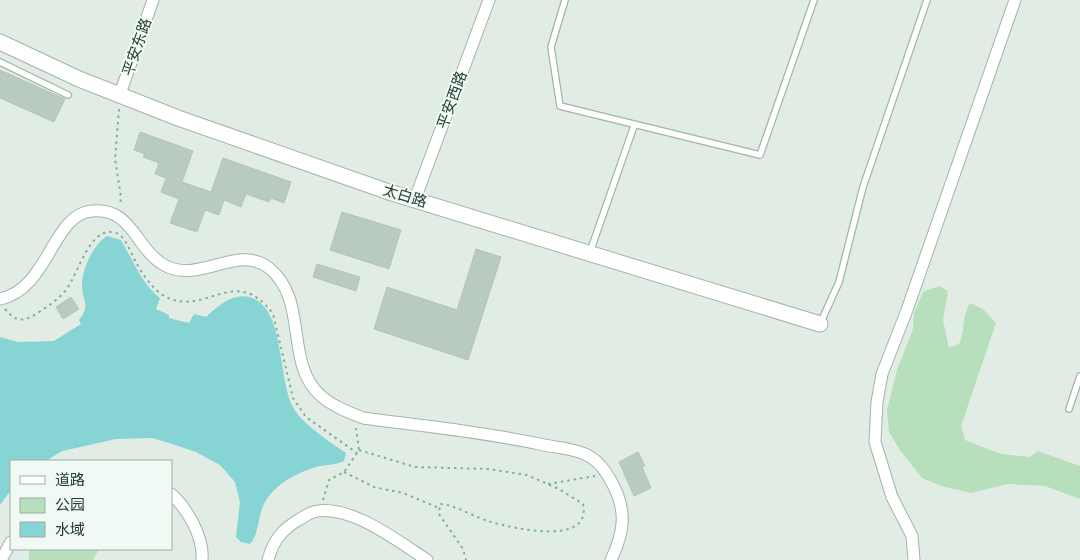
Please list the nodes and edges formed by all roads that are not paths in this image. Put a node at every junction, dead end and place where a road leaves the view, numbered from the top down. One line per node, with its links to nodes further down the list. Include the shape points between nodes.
1 (153, 0): 9 (street, 平安东路)
2 (489, 0): 12 (street, 平安西路)
3 (566, 0): 11 (lane, via 551,47 560,106)
4 (814, 0): 11 (lane, via 760,155)
5 (927, 0): 15 (lane, via 863,187 839,282)
6 (1015, 0): 25 (street, via 882,374 874,442 892,497 912,536)
7 (0, 42): 9 (street, 太白路, via 79,79)
8 (0, 62): 10 (lane)
9 (120, 94): 12 (street, 太白路, via 178,118)
10 (68, 95)
11 (634, 126): 13 (lane)
12 (415, 199): 13 (street, 太白路)
13 (590, 252): 15 (street, 太白路)
14 (0, 299): 24 (street, via 24,288 34,278 66,226 90,211 114,212 151,254 163,265 174,269 185,272 237,259 259,263 288,290 308,381 319,394 344,410 363,418 501,436 590,457 606,472 623,507 623,521)
15 (820, 324)
16 (1080, 376): 17 (lane)
17 (1069, 409)
18 (172, 495): 21 (street, via 181,502 198,536)
19 (10, 544): 20 (street)
20 (1, 560)
21 (202, 560)
22 (268, 560): 23 (street, via 279,535 314,512 335,512 365,520)
23 (427, 560)
24 (611, 560)
25 (914, 560)

